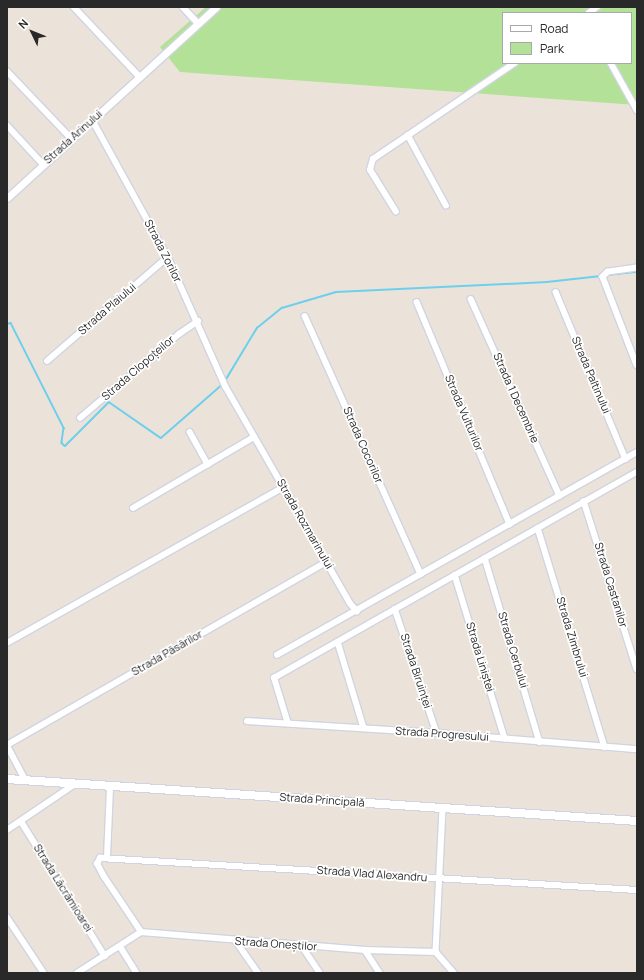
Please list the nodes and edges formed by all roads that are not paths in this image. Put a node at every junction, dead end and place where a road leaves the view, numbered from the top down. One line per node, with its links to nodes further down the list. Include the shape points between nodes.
1 (74, 7): 8 (street)
2 (183, 7): 4 (street)
3 (216, 7): 4 (street, Strada Arinului)
4 (198, 23): 8 (street, Strada Arinului)
5 (514, 64): 12 (street)
6 (612, 64): 9 (street)
7 (7, 71): 13 (street)
8 (140, 77): 10 (street, Strada Arinului)
9 (637, 110)
10 (92, 119): 13 (street, Strada Arinului); 18 (street, Strada Zorilor)
11 (7, 125): 14 (street)
12 (408, 135): 16 (street); 17 (street, via 373,159 370,167)
13 (72, 139): 14 (street, Strada Arinului)
14 (43, 164): 15 (street, Strada Arinului)
15 (7, 198)
16 (446, 205)
17 (396, 212)
18 (168, 257): 24 (street, Strada Zorilor); 25 (street, Strada Plaiului)
19 (637, 268): 26 (street, via 604,278)
20 (556, 292): 32 (street, Strada Paltinului)
21 (471, 299): 36 (street, Strada 1 Decembrie)
22 (417, 302): 39 (street, Strada Vulturilor)
23 (305, 316): 43 (street, Strada Cocorilor)
24 (198, 321): 27 (street, Strada Zorilor); 28 (street, Strada Clopoțeilor, via 179,334)
25 (47, 361)
26 (637, 365)
27 (226, 387): 30 (street, Strada Rozmarinului)
28 (80, 418)
29 (190, 432): 33 (street)
30 (254, 437): 33 (street); 35 (street, Strada Rozmarinului)
31 (637, 452): 32 (street)
32 (626, 459): 36 (street)
33 (208, 464): 38 (street)
34 (637, 472): 37 (street)
35 (284, 487): 42 (street, Strada Rozmarinului); 48 (street)
36 (560, 496): 39 (street)
37 (584, 501): 40 (street); 50 (street, Strada Castanilor)
38 (133, 508)
39 (510, 524): 43 (street)
40 (538, 528): 41 (street); 58 (street, Strada Zimbrului)
41 (485, 558): 44 (street); 56 (street, Strada Cerbului)
42 (327, 562): 46 (street, Strada Rozmarinului); 57 (street, Strada Păsărilor)
43 (421, 574): 46 (street)
44 (455, 575): 45 (street); 55 (street, Strada Liniștei)
45 (396, 608): 47 (street); 54 (street, Strada Biruinței)
46 (357, 611): 49 (street)
47 (338, 642): 52 (street, via 274,678); 53 (street)
48 (7, 643)
49 (277, 656)
50 (637, 669)
51 (247, 722): 52 (street, Strada Progresului)
52 (288, 724): 53 (street, Strada Progresului)
53 (364, 728): 54 (street, Strada Progresului)
54 (437, 733): 55 (street, Strada Progresului)
55 (505, 739): 56 (street, Strada Progresului)
56 (540, 742): 58 (street, Strada Progresului)
57 (7, 745): 61 (street)
58 (605, 747): 59 (street, Strada Progresului)
59 (637, 749)
60 (7, 779): 61 (main road, Strada Principală)
61 (26, 780): 62 (main road, Strada Principală)
62 (75, 784): 63 (main road, Strada Principală); 65 (street)
63 (110, 787): 64 (main road, Strada Principală); 68 (street)
64 (443, 809): 66 (main road, Strada Principală); 69 (street)
65 (21, 821): 67 (street); 78 (street, Strada Lăcrămioarei)
66 (637, 822)
67 (7, 830)
68 (108, 857): 69 (street, Strada Vlad Alexandru); 72 (street, via 100,858 98,864)
69 (439, 878): 70 (street, Strada Vlad Alexandru); 77 (street)
70 (637, 890)
71 (7, 917): 79 (street)
72 (141, 932): 73 (street, Strada Oneștilor); 74 (street)
73 (236, 941): 75 (street, Strada Oneștilor); 82 (street)
74 (120, 946): 78 (street); 81 (street)
75 (302, 946): 76 (street, Strada Oneștilor); 83 (street)
76 (365, 950): 77 (street, Strada Oneștilor); 84 (street)
77 (436, 952): 85 (street)
78 (105, 956): 80 (street)
79 (44, 973)
80 (77, 973)
81 (137, 973)
82 (258, 973)
83 (320, 973)
84 (380, 973)
85 (454, 973)

